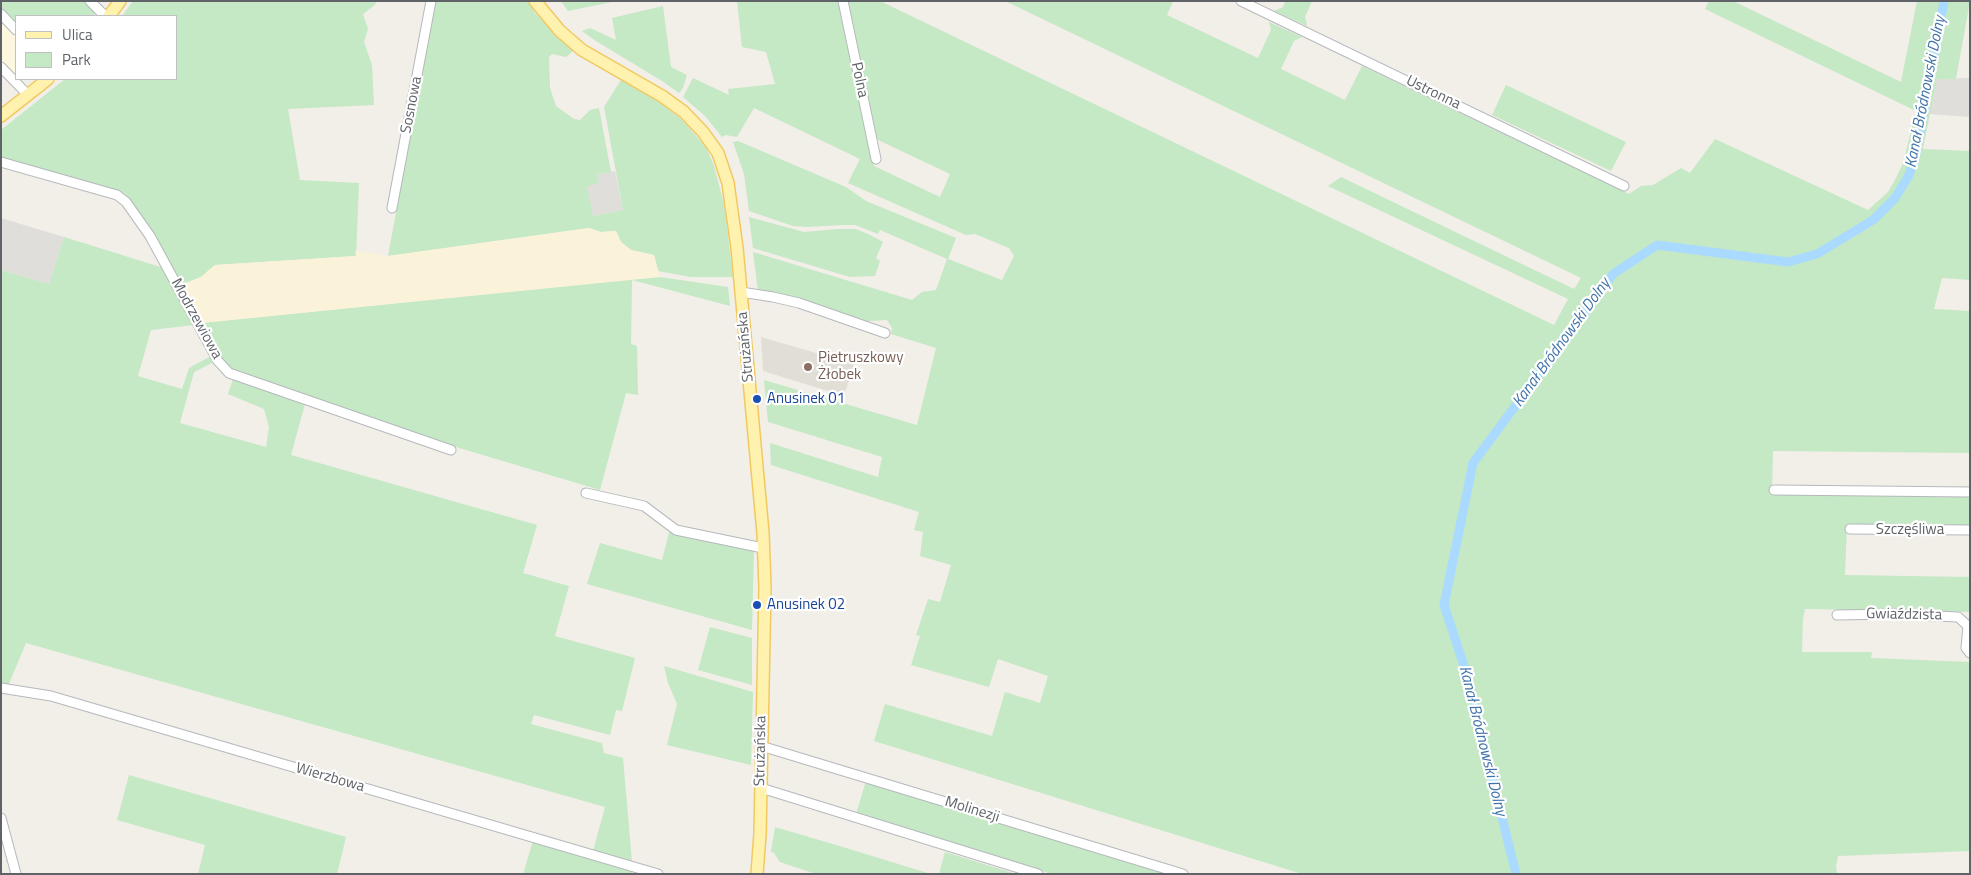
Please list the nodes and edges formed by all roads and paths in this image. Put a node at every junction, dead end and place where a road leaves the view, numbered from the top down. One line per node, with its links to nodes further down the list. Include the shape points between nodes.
1 (90, 1): 8 (street)
2 (120, 1): 9 (main road)
3 (431, 1): 18 (street, Sosnowa)
4 (536, 1): 19 (main road, Strużańska, via 560,31 582,50 684,112 718,153 734,213)
5 (843, 1): 15 (street, Polna)
6 (1241, 1): 17 (street, Ustronna)
7 (1, 14): 10 (street)
8 (106, 15)
9 (108, 15)
10 (15, 29)
11 (1, 67): 13 (street)
12 (47, 80): 13 (main road)
13 (28, 95): 14 (main road)
14 (1, 116)
15 (876, 159)
16 (1, 162): 21 (street, Modrzewiowa, via 117,194 126,202 150,236 218,361 229,373)
17 (1624, 186)
18 (392, 208)
19 (741, 292): 20 (street, via 799,303); 27 (main road, Strużańska)
20 (885, 333)
21 (451, 450)
22 (1774, 490): 23 (street)
23 (1970, 492)
24 (586, 493): 27 (street, via 644,506 676,530)
25 (1850, 529): 26 (street, Szczęśliwa)
26 (1970, 530)
27 (763, 548): 31 (main road, Strużańska)
28 (1837, 615): 29 (street, Gwiaździsta, via 1958,617 1968,626 1966,648)
29 (1970, 653)
30 (1, 688): 35 (street, Wierzbowa, via 51,696)
31 (762, 746): 32 (main road, Strużańska); 38 (street, Molinezji)
32 (761, 788): 36 (main road, Strużańska); 37 (street)
33 (1, 818): 34 (street)
34 (16, 874)
35 (658, 874)
36 (757, 874)
37 (1038, 874)
38 (1183, 874)

